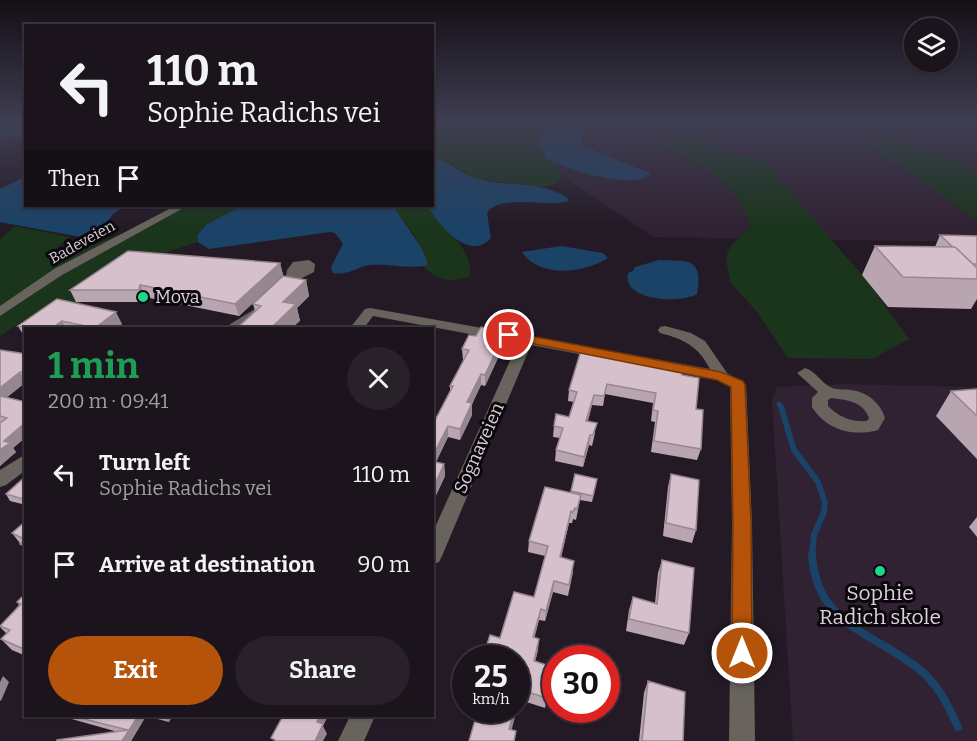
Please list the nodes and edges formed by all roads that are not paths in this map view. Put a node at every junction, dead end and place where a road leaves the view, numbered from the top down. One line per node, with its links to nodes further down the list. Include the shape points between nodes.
1 (180, 207): 3 (street, Badeveien, via 58,272)
2 (292, 278): 4 (street, via 250,319)
3 (0, 312)
4 (233, 327)
5 (358, 327): 7 (street, via 370,312)
6 (665, 330): 9 (street, via 683,333 701,344)
7 (526, 339): 9 (street); 13 (street, Sognaveien)
8 (805, 373): 10 (street)
9 (721, 376): 16 (street, via 738,385)
10 (828, 393)
11 (24, 462): 12 (street)
12 (0, 480)
13 (434, 551)
14 (363, 717): 15 (street)
15 (351, 741)
16 (742, 741)

